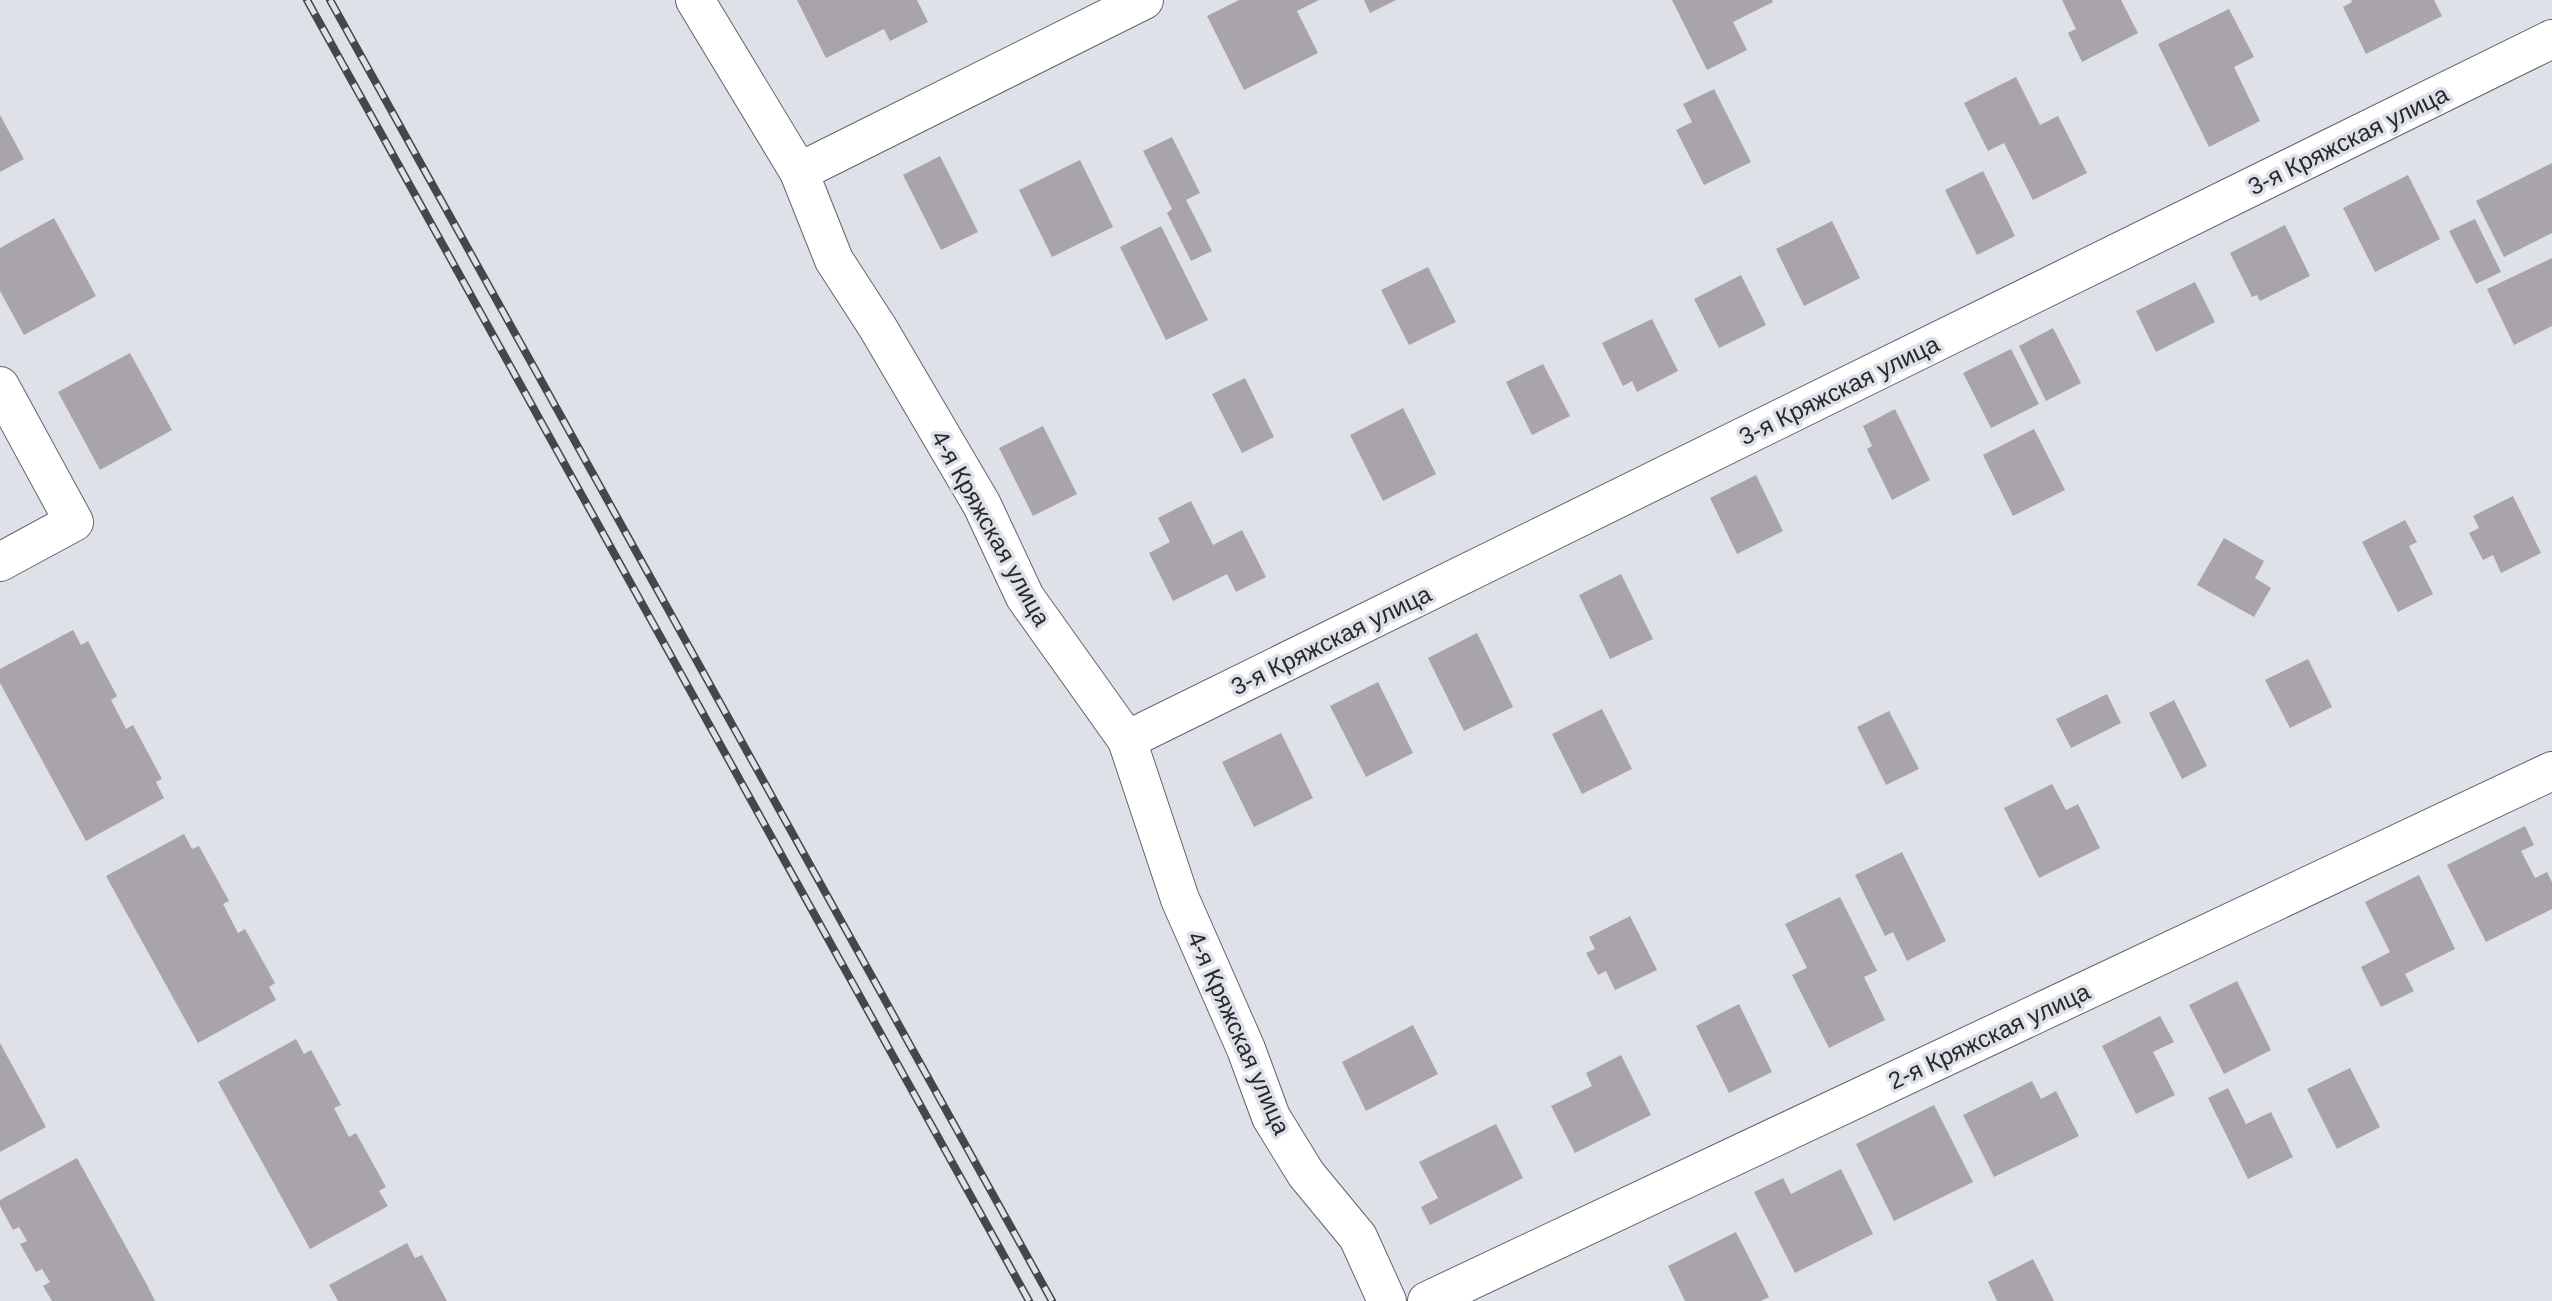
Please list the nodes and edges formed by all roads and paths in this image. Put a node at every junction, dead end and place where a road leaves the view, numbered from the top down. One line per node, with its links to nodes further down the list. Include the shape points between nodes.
1 (695, 0): 4 (street, 4-я Кряжская улица)
2 (1144, 0): 4 (street)
3 (2552, 39): 7 (street, 3-я Кряжская улица)
4 (799, 172): 7 (street, 4-я Кряжская улица, via 834,260 982,505 1025,597)
5 (0, 386): 6 (street, via 74,523)
6 (0, 562)
7 (1127, 740): 9 (street, 4-я Кряжская улица, via 1180,899 1271,1117 1306,1174 1359,1237)
8 (2552, 771): 10 (street, 2-я Кряжская улица)
9 (1387, 1301)
10 (1427, 1301)

